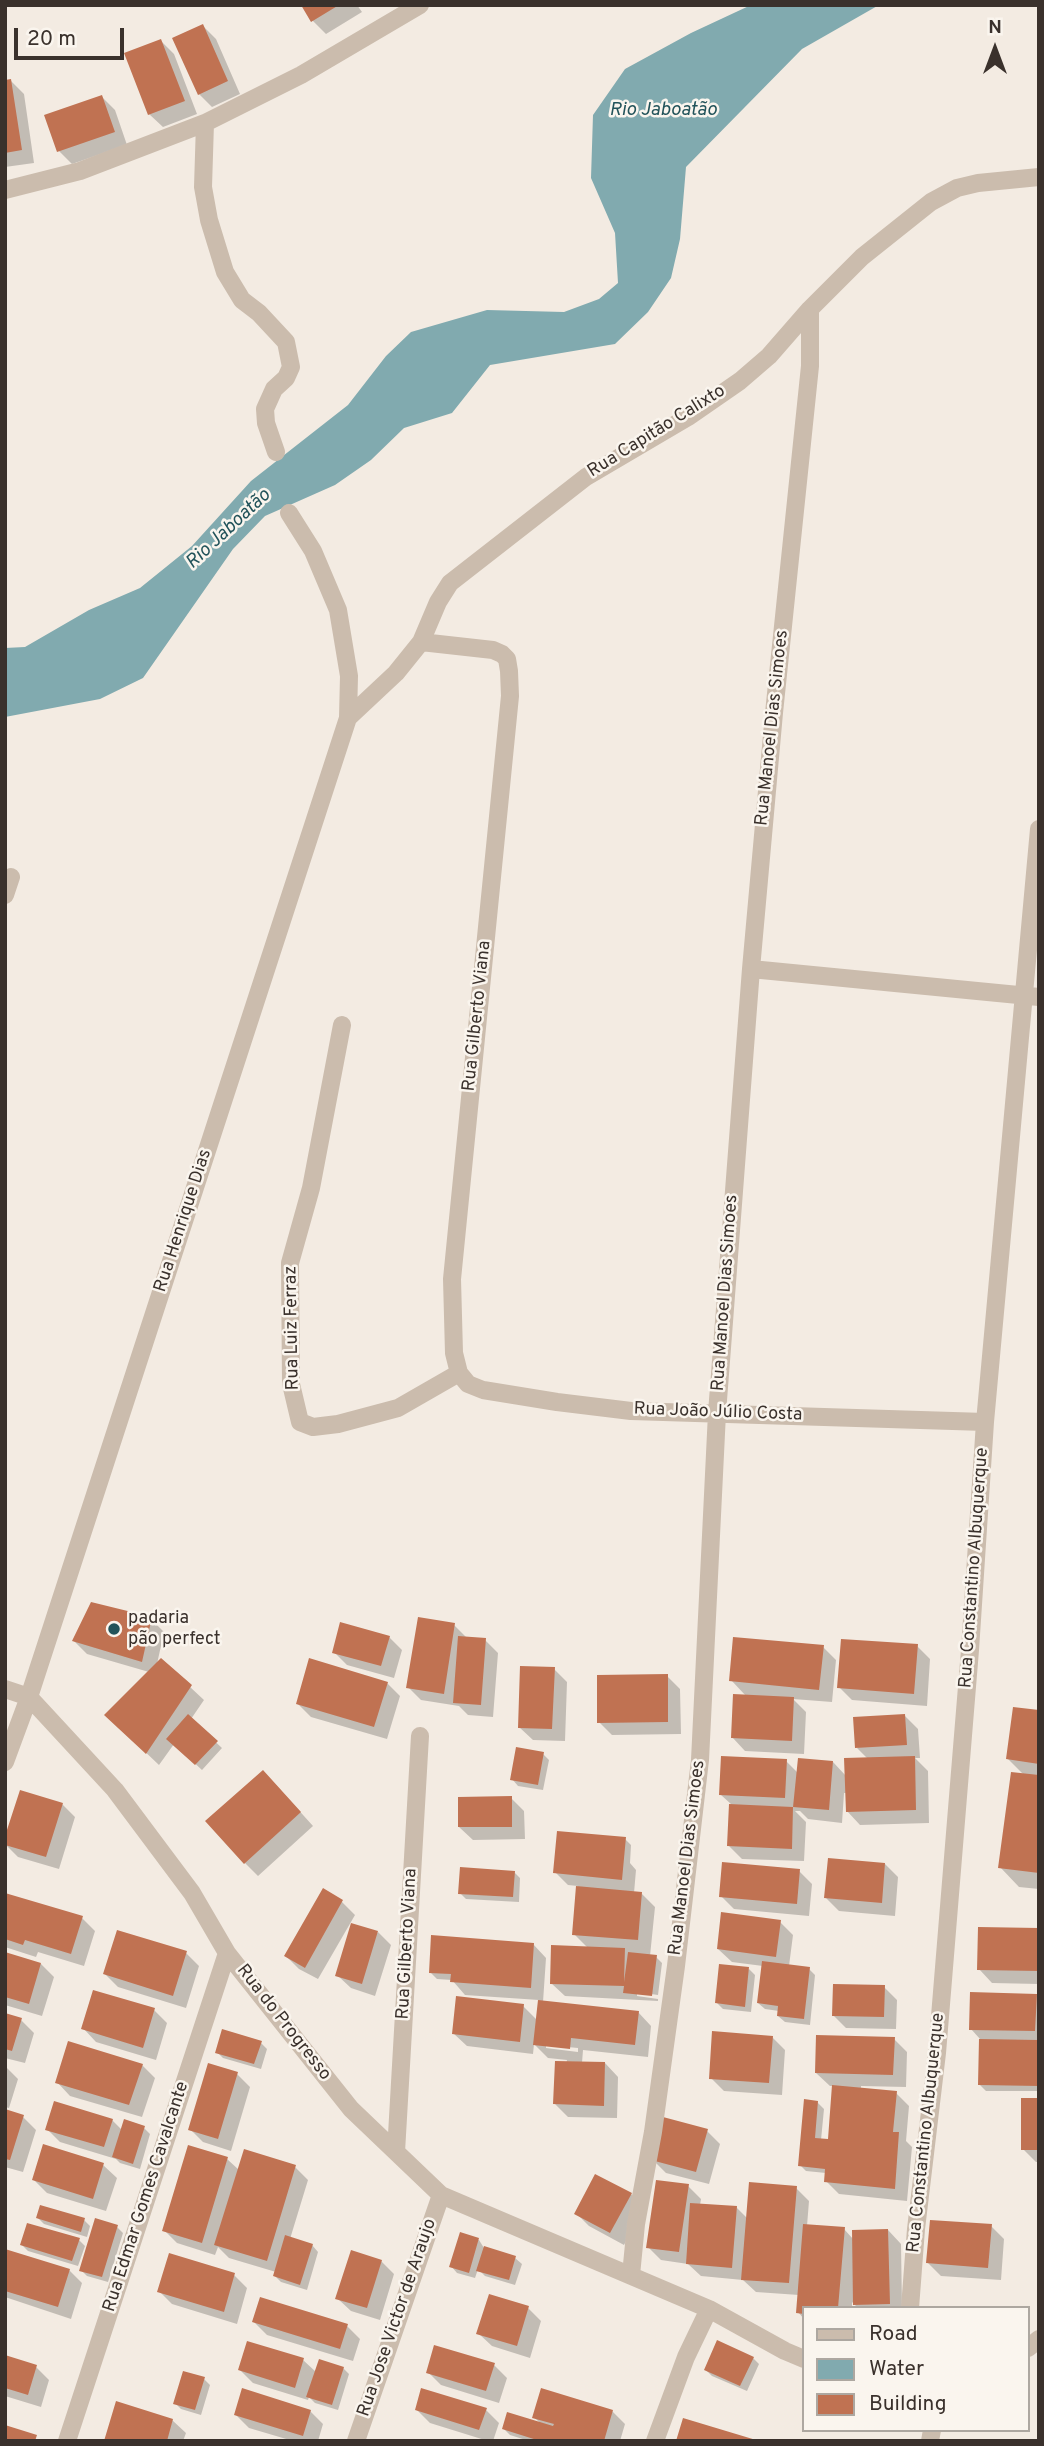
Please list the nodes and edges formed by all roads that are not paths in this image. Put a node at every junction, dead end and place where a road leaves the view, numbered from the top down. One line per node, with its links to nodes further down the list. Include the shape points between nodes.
1 (420, 5): 2 (street)
2 (398, 11): 3 (street, via 301,75)
3 (205, 123): 5 (street, via 80,171); 7 (street, via 203,187 225,272 242,300 286,342 291,367 265,409)
4 (1039, 177): 6 (street, Rua Capitão Calixto, via 978,183 931,202 862,257)
5 (5, 190)
6 (810, 309): 9 (street, Rua Capitão Calixto, via 740,381 586,477 450,583); 15 (street, Rua Manoel Dias Simoes, via 810,366)
7 (276, 452)
8 (289, 513): 11 (street, via 313,551 338,610 349,676)
9 (421, 642): 10 (street, Rua Capitão Calixto); 18 (street, Rua Gilberto Viana, via 475,646 502,654 507,659 510,696 452,1279 454,1353)
10 (378, 691): 11 (street, Rua Henrique Dias)
11 (348, 718): 22 (street, Rua Henrique Dias)
12 (1039, 829): 16 (street, Rua Constantino Albuquerque)
13 (11, 877): 14 (street)
14 (5, 895)
15 (751, 969): 16 (street); 19 (street, Rua Manoel Dias Simoes)
16 (1031, 995): 20 (street, Rua Constantino Albuquerque)
17 (342, 1025): 18 (street, Rua Luiz Ferraz, via 311,1188 290,1263 291,1384 300,1422 313,1427 338,1424 398,1409)
18 (459, 1373): 19 (street, Rua João Júlio Costa, via 468,1384 483,1390 530,1398 631,1411)
19 (717, 1413): 20 (street, Rua João Júlio Costa); 28 (street, Rua Manoel Dias Simoes, via 700,1760)
20 (985, 1422): 29 (street, Rua Constantino Albuquerque, via 937,2053)
21 (5, 1689): 22 (street, Rua do Progresso)
22 (29, 1698): 24 (street, Rua Henrique Dias); 25 (street, Rua do Progresso, via 115,1790 191,1893)
23 (420, 1736): 26 (street, Rua Gilberto Viana)
24 (5, 1762)
25 (227, 1953): 26 (street, Rua do Progresso, via 351,2109); 32 (street, Rua Edmar Gomes Cavalcante)
26 (396, 2152): 27 (street, Rua do Progresso)
27 (441, 2195): 28 (street, Rua do Progresso); 33 (street, Rua Jose Victor de Araujo)
28 (631, 2275): 30 (street, Rua do Progresso)
29 (909, 2306)
30 (709, 2309): 31 (street, Rua do Progresso); 34 (street)
31 (802, 2358)
32 (67, 2441)
33 (356, 2441)
34 (655, 2441)

